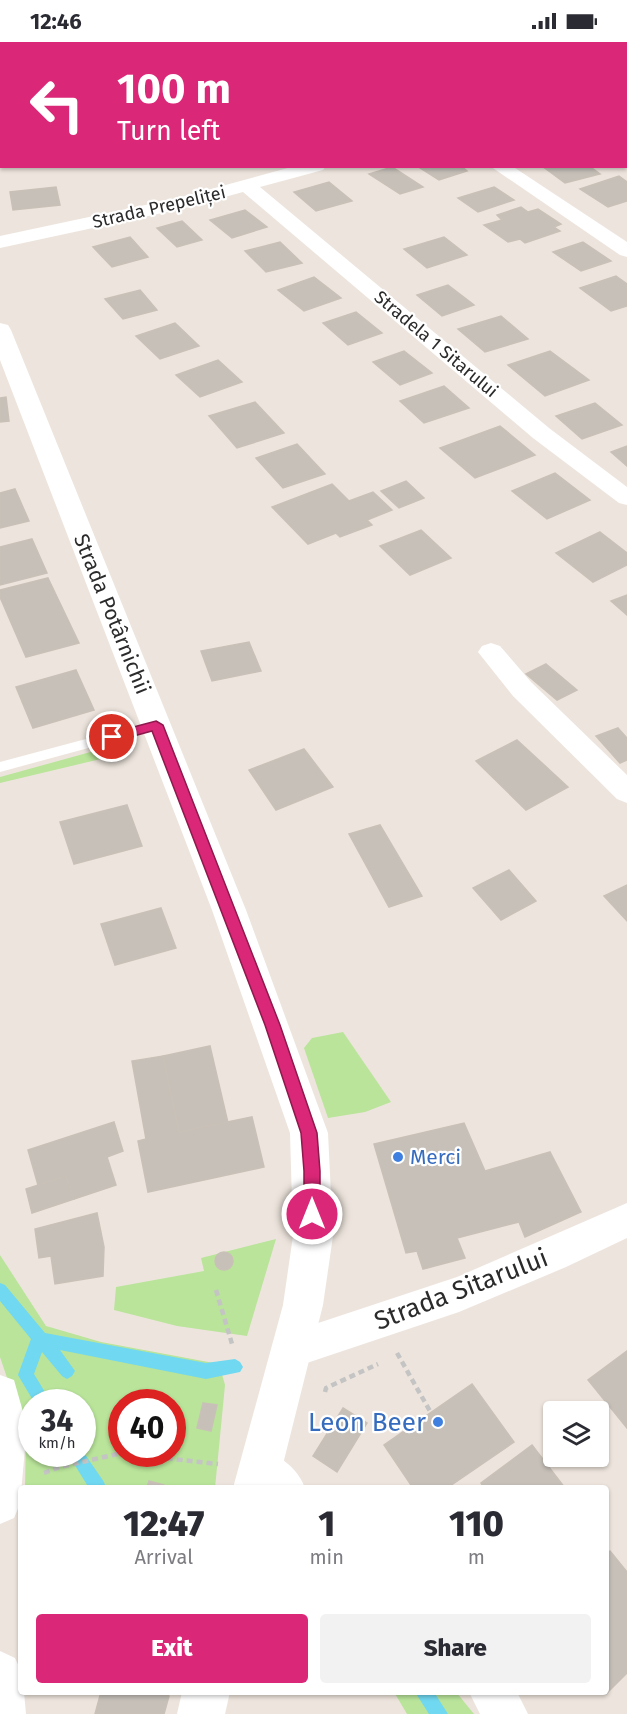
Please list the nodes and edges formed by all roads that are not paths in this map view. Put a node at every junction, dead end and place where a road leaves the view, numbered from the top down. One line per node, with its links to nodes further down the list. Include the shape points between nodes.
1 (310, 168): 3 (street, Strada Prepeliței)
2 (502, 168): 5 (street)
3 (247, 186): 4 (street, Strada Prepeliței); 7 (street, Stradela 1 Sitarului, via 542,433)
4 (0, 242)
5 (627, 251)
6 (0, 330): 9 (street, Strada Potârnichii)
7 (627, 498)
8 (491, 652): 11 (street, via 522,689)
9 (156, 725): 10 (lane); 13 (street, Strada Potârnichii, via 268,1015 309,1133 313,1236)
10 (0, 767)
11 (627, 792)
12 (627, 1220): 13 (street, Strada Sitarului, via 459,1294)
13 (292, 1349): 15 (street, Strada Potârnichii)
14 (0, 1394): 16 (street, via 7,1426)
15 (267, 1481)
16 (0, 1504)
17 (0, 1673): 20 (street)
18 (205, 1695): 21 (street)
19 (493, 1695): 22 (street)
20 (4, 1714)
21 (201, 1714)
22 (506, 1714)

